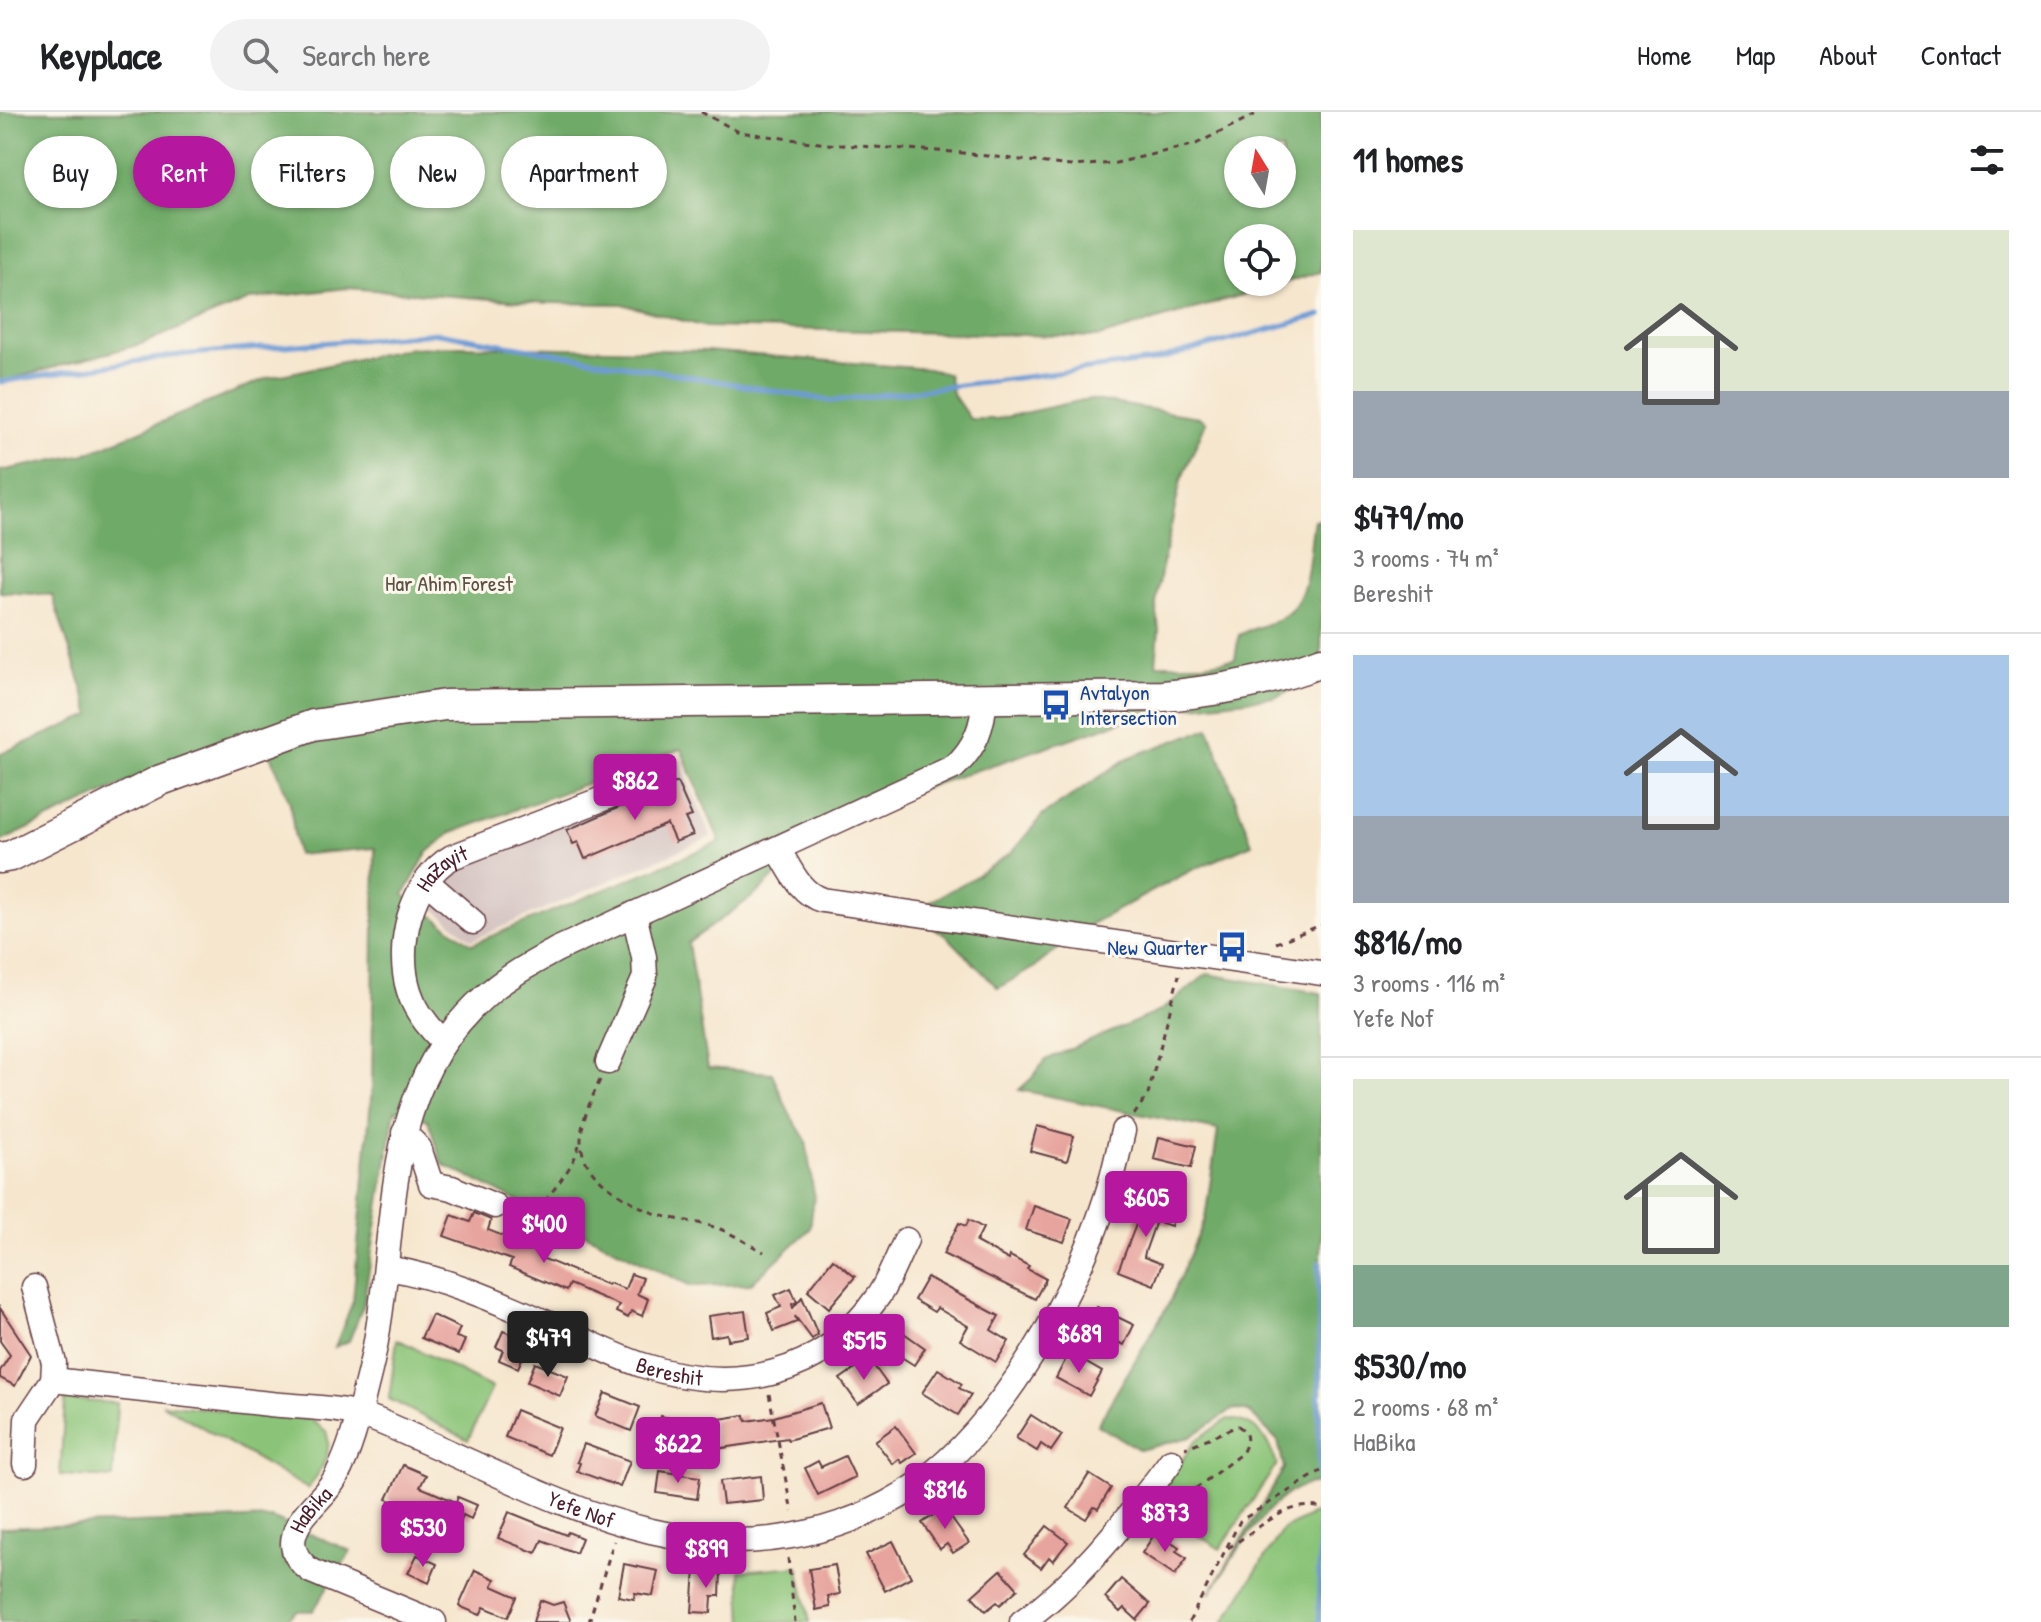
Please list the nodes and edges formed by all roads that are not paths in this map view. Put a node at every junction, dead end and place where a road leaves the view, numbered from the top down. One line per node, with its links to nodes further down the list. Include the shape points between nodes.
1 (1321, 662): 2 (main road, via 1201,693)
2 (985, 697): 4 (street, HaBika, via 977,739 954,767); 5 (main road, via 445,705 380,713 313,725 161,780)
3 (623, 791): 6 (street, HaZayit, via 450,858)
4 (778, 849): 7 (street, HaBika); 9 (street, via 802,889 822,900)
5 (0, 858)
6 (427, 882): 8 (street); 10 (street, HaZayit, via 408,920 404,969 418,1012)
7 (634, 914): 10 (street, HaBika, via 518,971 486,995); 11 (street, via 645,977)
8 (473, 922)
9 (1321, 973)
10 (444, 1042): 13 (street, HaBika, via 421,1081)
11 (608, 1062)
12 (1123, 1131): 19 (street, Yefe Nof, via 1107,1194 1075,1277 1033,1354 1000,1400 918,1484 830,1528 741,1542 651,1531 562,1500)
13 (404, 1133): 14 (street, via 419,1148 431,1184); 16 (street, HaBika)
14 (495, 1206)
15 (906, 1240): 16 (street, Bereshit, via 879,1294 848,1333 811,1360 729,1380 642,1365 468,1290)
16 (387, 1268): 19 (street, HaBika, via 379,1331)
17 (34, 1287): 18 (street, via 54,1363)
18 (53, 1380): 19 (street, Yefe Nof); 20 (street, via 27,1419)
19 (359, 1413): 22 (street, HaBika, via 332,1484 297,1526 294,1551 311,1571)
20 (25, 1464)
21 (1166, 1468): 23 (street, via 1108,1541)
22 (434, 1622)
23 (1022, 1622)

